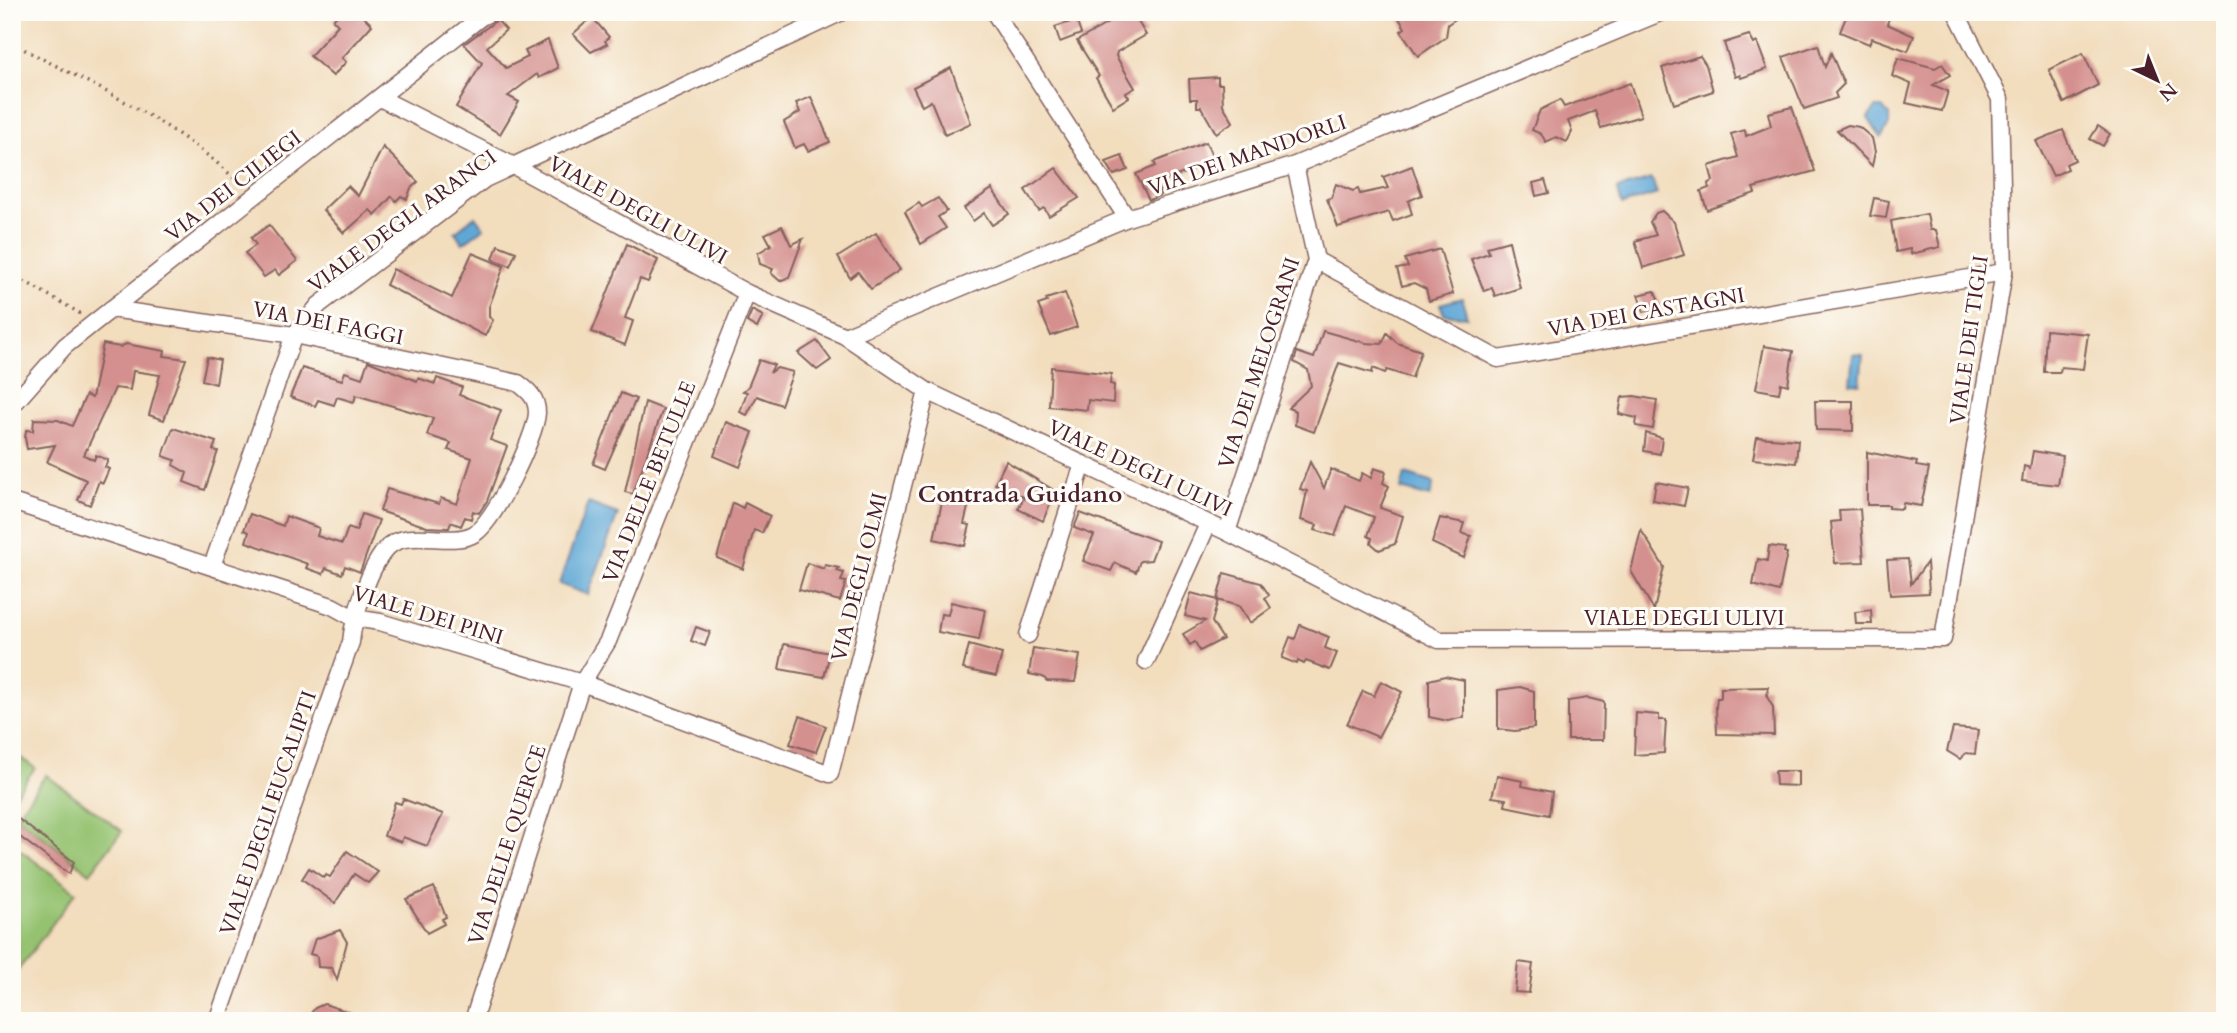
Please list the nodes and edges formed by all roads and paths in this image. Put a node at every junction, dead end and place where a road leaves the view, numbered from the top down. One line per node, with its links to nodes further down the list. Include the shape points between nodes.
1 (22, 12): 7 (path)
2 (491, 12): 9 (street, VIA DEI CILIEGI)
3 (842, 12): 10 (street, VIALE DEGLI ARANCI)
4 (994, 12): 13 (street)
5 (1662, 12): 11 (street, VIA DEI MANDORLI)
6 (1956, 12): 15 (street, VIALE DEI TIGLI, via 2000,99)
7 (12, 28)
8 (12, 43): 12 (path, via 148,115 217,161)
9 (380, 98): 10 (street, VIALE DEGLI ULIVI); 12 (street, VIA DEI CILIEGI)
10 (512, 165): 17 (street, VIALE DEGLI ULIVI); 20 (street, VIALE DEGLI ARANCI, via 485,179 319,305)
11 (1295, 165): 13 (street, VIA DEI MANDORLI); 14 (street, VIA DEI MELOGRANI)
12 (253, 198): 18 (street, VIA DEI CILIEGI)
13 (1128, 218): 21 (street, VIA DEI MANDORLI)
14 (1316, 260): 15 (street, VIA DEI CASTAGNI, via 1498,359); 28 (street, VIA DEI MELOGRANI)
15 (2004, 272): 32 (street, VIALE DEI TIGLI)
16 (12, 274): 19 (path)
17 (747, 293): 21 (street, VIALE DEGLI ULIVI); 34 (street, VIA DELLE BETULLE, via 608,641)
18 (111, 309): 19 (street, VIA DEI CILIEGI); 20 (street, VIA DEI FAGGI)
19 (95, 322): 24 (street, VIA DEI CILIEGI, via 65,346)
20 (294, 335): 23 (street, VIA DEI FAGGI, via 518,383); 29 (street, VIALE DEGLI ARANCI)
21 (845, 335): 22 (street, VIALE DEGLI ULIVI)
22 (927, 391): 25 (street, VIALE DEGLI ULIVI); 35 (street, VIA DEGLI OLMI)
23 (533, 394): 30 (street, VIALE DEGLI EUCALIPTI, via 537,411 533,433 489,520 473,535 404,540 388,547)
24 (12, 406)
25 (1083, 464): 27 (street, VIALE DEGLI ULIVI); 31 (street)
26 (12, 502): 29 (street, VIALE DEI PINI)
27 (1208, 524): 28 (street, VIALE DEGLI ULIVI); 33 (street)
28 (1227, 532): 32 (street, VIALE DEGLI ULIVI, via 1439,640)
29 (212, 566): 30 (street, VIALE DEI PINI, via 332,606)
30 (354, 618): 34 (street, VIALE DEI PINI); 36 (street, VIALE DEGLI EUCALIPTI, via 351,642)
31 (1028, 635)
32 (1943, 639)
33 (1146, 661)
34 (582, 683): 35 (street, VIALE DEI PINI); 37 (street, VIA DELLE QUERCE)
35 (830, 774)
36 (217, 1021)
37 (473, 1021)

